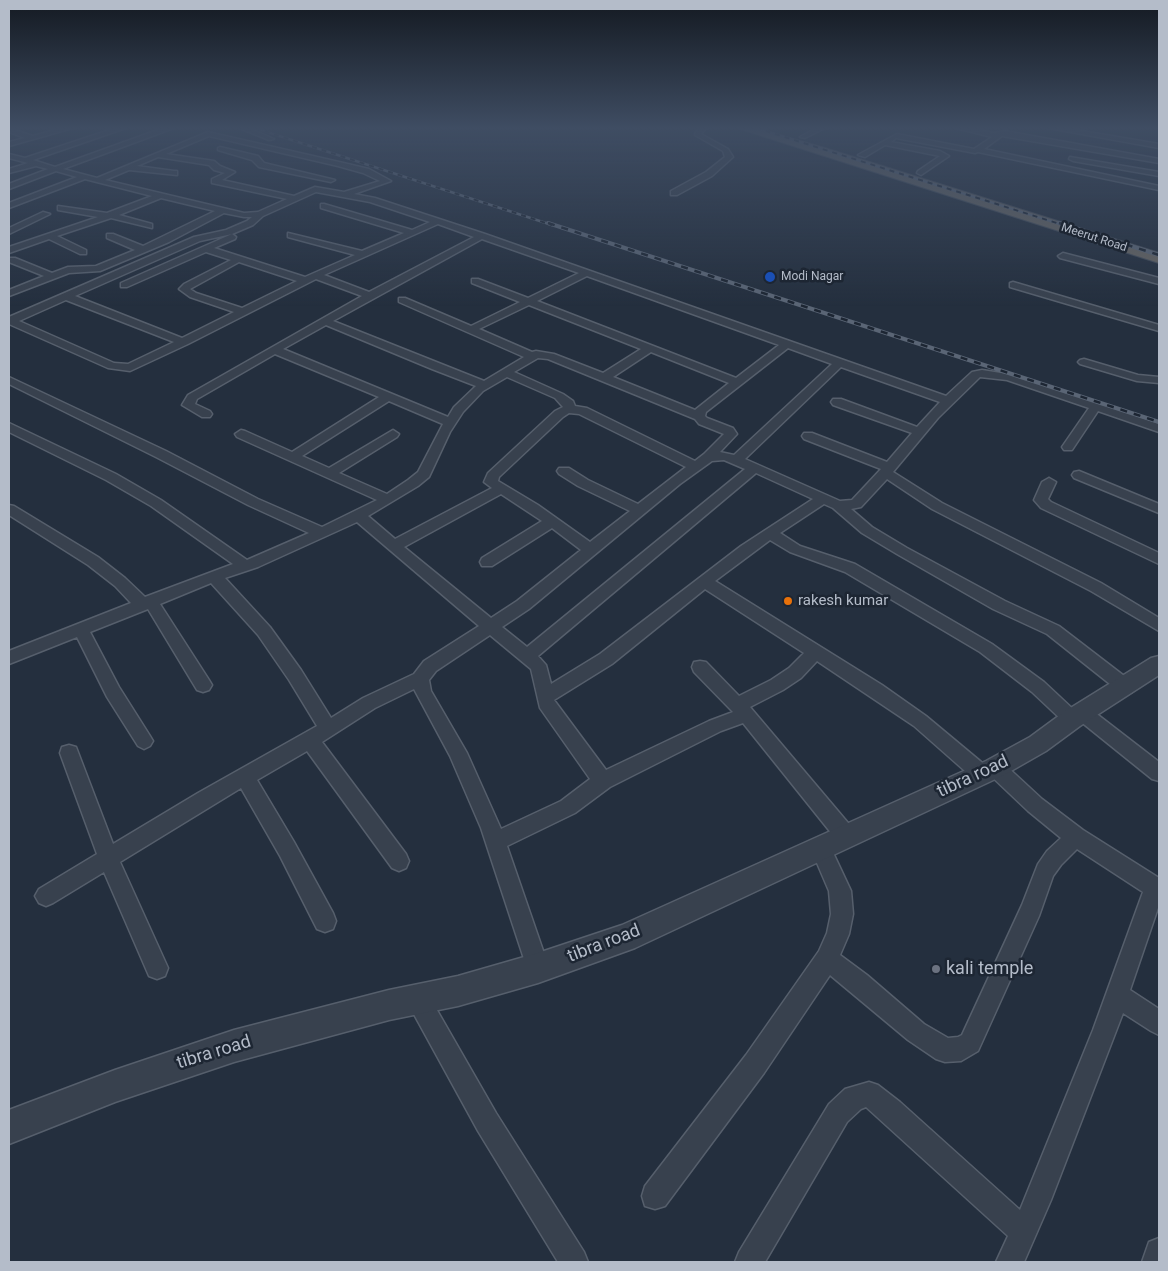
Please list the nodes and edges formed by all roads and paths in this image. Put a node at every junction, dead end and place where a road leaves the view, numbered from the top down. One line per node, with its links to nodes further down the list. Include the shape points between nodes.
1 (57, 187): 14 (street)
2 (129, 187): 12 (street)
3 (244, 187): 13 (street)
4 (318, 187): 9 (street)
5 (366, 187): 11 (street)
6 (684, 187): 10 (street)
7 (937, 187): 37 (highway, Meerut Road)
8 (965, 187): 32 (highway, Meerut Road)
9 (315, 189): 11 (street); 13 (street)
10 (674, 193)
11 (347, 194): 21 (street)
12 (161, 195): 17 (street); 20 (street)
13 (293, 198): 19 (street)
14 (9, 206)
15 (324, 206): 25 (street)
16 (61, 208): 20 (street)
17 (223, 210): 19 (street, via 244,215); 31 (street)
18 (46, 214): 23 (street)
19 (260, 214): 24 (street)
20 (110, 215): 22 (street); 27 (street)
21 (436, 222): 25 (street); 29 (street)
22 (149, 226)
23 (9, 231)
24 (229, 232): 30 (street, via 232,236); 48 (street, via 197,239)
25 (411, 232): 34 (street)
26 (291, 235): 34 (street)
27 (50, 236): 33 (street); 35 (street)
28 (110, 236): 31 (street)
29 (482, 236): 39 (street); 49 (street)
30 (206, 249): 38 (street); 45 (street)
31 (144, 250): 41 (street, via 97,269 74,269)
32 (1159, 250)
33 (83, 252)
34 (362, 254): 40 (street)
35 (10, 255): 41 (street)
36 (1063, 256): 44 (street)
37 (1159, 258)
38 (240, 259): 42 (street); 52 (street, via 184,289)
39 (587, 273): 51 (street); 58 (street)
40 (315, 275): 42 (street); 49 (street)
41 (52, 276): 47 (street)
42 (305, 280): 52 (street)
43 (475, 281): 51 (street)
44 (1159, 281)
45 (124, 285)
46 (1013, 285): 55 (street)
47 (9, 293)
48 (66, 296): 53 (street); 57 (street)
49 (370, 296): 54 (street)
50 (402, 300): 56 (street)
51 (530, 302): 56 (street); 59 (street)
52 (243, 312): 57 (street)
53 (9, 320): 57 (street, via 112,366 124,368)
54 (325, 321): 60 (street); 69 (street)
55 (1159, 328)
56 (472, 329): 61 (street)
57 (184, 342)
58 (787, 344): 63 (street); 68 (street)
59 (650, 348): 65 (street); 68 (street)
60 (276, 350): 72 (street); 77 (street, via 192,397 188,406)
61 (532, 356): 64 (street); 65 (street, via 550,356)
62 (1084, 362): 67 (street, via 1137,378)
63 (839, 363): 73 (street); 88 (street)
64 (505, 372): 69 (street); 76 (street, via 559,396 570,404)
65 (604, 378): 78 (street)
66 (9, 380): 70 (street)
67 (1159, 380)
68 (737, 382): 78 (street, via 701,410)
69 (485, 385): 79 (street)
70 (23, 387): 71 (street); 105 (street)
71 (9, 394)
72 (387, 397): 79 (street); 87 (street)
73 (948, 401): 75 (street, via 976,374 982,373 1010,377); 82 (street)
74 (837, 402): 82 (street)
75 (1096, 406): 81 (street); 86 (street)
76 (569, 409): 89 (street, via 583,411); 96 (street, via 559,414 493,476 491,482)
77 (206, 414)
78 (699, 416): 89 (street, via 731,434)
79 (450, 422): 97 (street, via 424,474)
80 (9, 427): 111 (street, via 156,503)
81 (1159, 428)
82 (920, 432): 92 (street)
83 (241, 434): 87 (street)
84 (393, 434): 93 (street)
85 (808, 436): 92 (street)
86 (1068, 447)
87 (294, 456): 93 (street)
88 (736, 460): 89 (street, via 726,456); 90 (street)
89 (702, 462): 102 (street)
90 (754, 468): 98 (street); 119 (street)
91 (564, 470): 102 (street, via 583,483)
92 (888, 470): 99 (street, via 856,504); 115 (street, via 937,506 1096,587)
93 (330, 473): 97 (street)
94 (1079, 475): 101 (street)
95 (1050, 482): 109 (street, via 1042,494 1041,500 1046,505)
96 (501, 489): 104 (street); 107 (street)
97 (387, 499): 103 (street)
98 (822, 499): 99 (street); 106 (street)
99 (838, 505): 125 (street, via 868,530 902,551 999,605 1053,630)
100 (9, 509): 114 (street, via 93,561)
101 (1159, 509)
102 (640, 510): 108 (street)
103 (359, 516): 105 (street); 107 (street)
104 (551, 522): 108 (street); 110 (street)
105 (322, 533): 111 (street)
106 (770, 533): 113 (street); 128 (street, via 795,549 850,568 986,648)
107 (394, 546): 116 (street)
108 (592, 550): 116 (street, via 523,605)
109 (1159, 559)
110 (487, 562)
111 (244, 566): 112 (street)
112 (214, 576): 114 (street); 129 (street, via 264,631)
113 (704, 581): 118 (street); 126 (street, via 606,659)
114 (147, 604): 117 (street); 124 (street)
115 (1159, 625)
116 (490, 626): 119 (street); 123 (street, via 430,666)
117 (81, 630): 120 (street); 131 (street, via 113,692)
118 (816, 651): 127 (street, via 794,673); 133 (street)
119 (527, 656): 126 (street, via 538,665 542,674)
120 (9, 658)
121 (1159, 664): 125 (street, tibra road)
122 (700, 666): 127 (street)
123 (420, 679): 129 (street, via 392,691); 139 (street, via 423,692 458,754)
124 (203, 685)
125 (1126, 687): 128 (street, tibra road)
126 (545, 697): 136 (street, via 556,719)
127 (741, 710): 136 (street); 137 (street)
128 (1078, 716): 133 (street, tibra road, via 1038,744); 134 (street)
129 (328, 729): 130 (street)
130 (310, 740): 135 (street); 142 (street)
131 (144, 741)
132 (69, 753): 141 (street)
133 (988, 771): 137 (street, tibra road); 138 (street)
134 (1159, 773)
135 (245, 777): 141 (street); 145 (street)
136 (603, 781): 139 (street, via 568,807)
137 (847, 837): 140 (street, tibra road)
138 (1076, 837): 143 (street); 146 (street, via 1045,871 970,1042 961,1049 945,1050 916,1032)
139 (496, 842): 148 (street)
140 (821, 849): 146 (street, via 840,891 842,914 838,934); 148 (street, tibra road, via 625,938)
141 (108, 857): 144 (street); 147 (street)
142 (399, 861)
143 (1157, 889): 149 (street)
144 (46, 896)
145 (325, 921)
146 (827, 959): 153 (street, via 755,1064)
147 (157, 968)
148 (538, 968): 150 (street, tibra road)
149 (1117, 995): 151 (street); 154 (street)
150 (418, 999): 152 (street, tibra road, via 318,1023 186,1061); 156 (street, via 487,1122)
151 (1159, 1023)
152 (9, 1127)
153 (655, 1196)
154 (1024, 1232): 157 (street, via 869,1094 854,1098 838,1113); 158 (street)
155 (1159, 1252): 159 (street)
156 (574, 1262)
157 (749, 1262)
158 (1010, 1262)
159 (1156, 1262)

